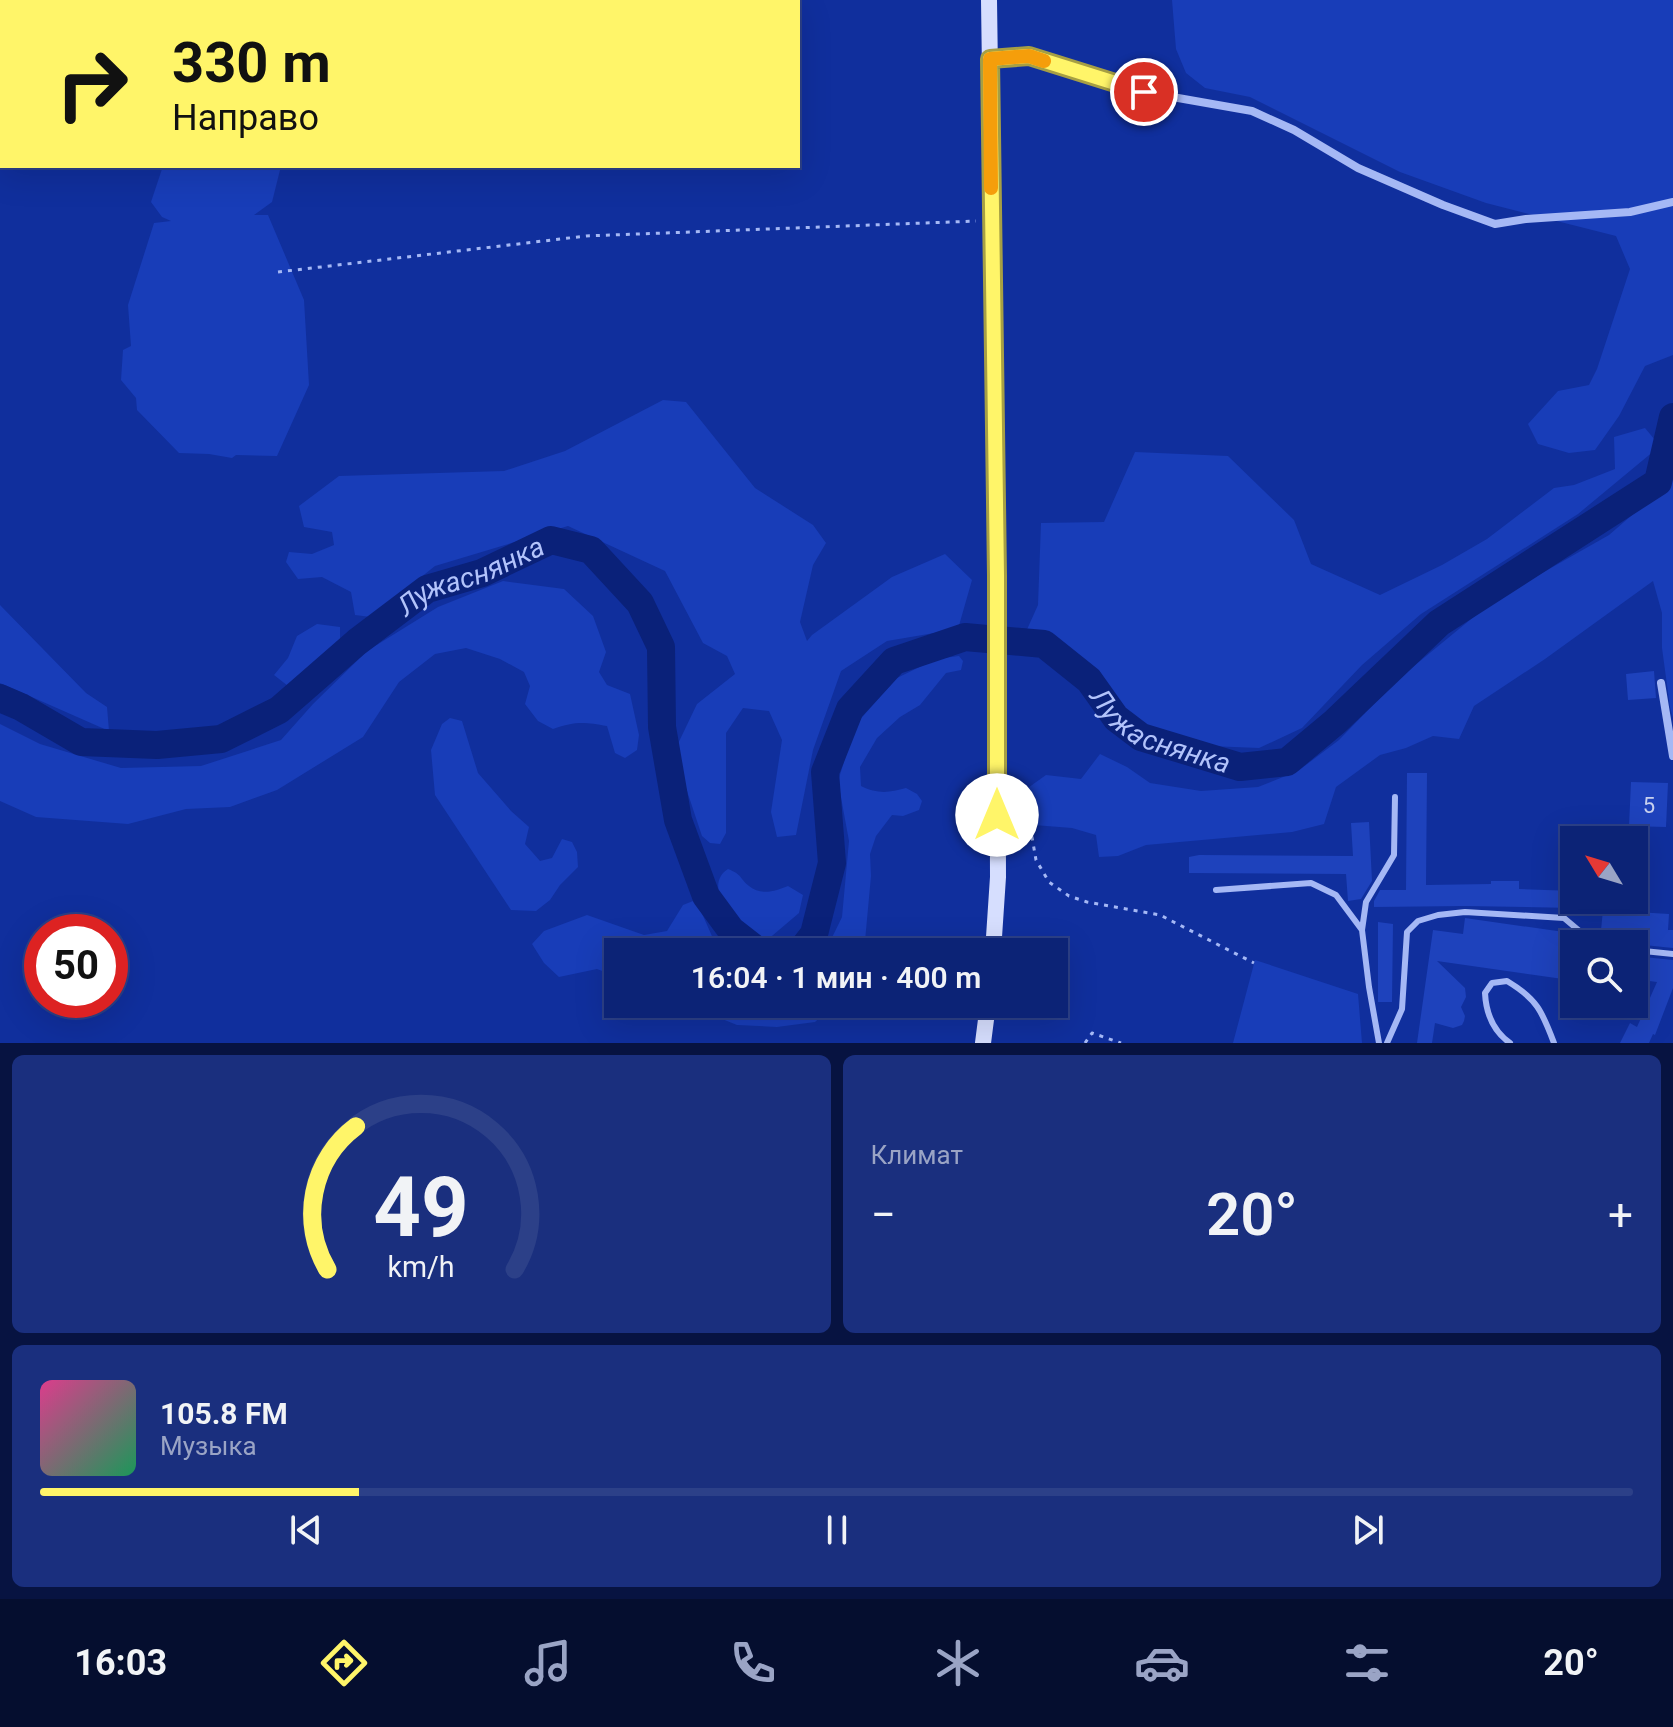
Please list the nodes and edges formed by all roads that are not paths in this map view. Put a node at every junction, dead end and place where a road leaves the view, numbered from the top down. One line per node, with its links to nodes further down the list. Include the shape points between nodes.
1 (989, 0): 2 (main road)
2 (990, 59): 3 (street, via 1029,56 1144,92 1252,111 1358,168 1495,224 1630,212); 10 (main road, via 997,576)
3 (1673, 202)
4 (1661, 683): 5 (street)
5 (1673, 756)
6 (1395, 797): 8 (lane, via 1394,855 1366,902)
7 (1216, 890): 8 (lane, via 1311,883 1336,895)
8 (1362, 930): 15 (lane)
9 (1578, 930): 16 (lane, via 1564,918 1465,912 1418,921 1407,932 1402,1009)
10 (994, 938)
11 (1648, 951): 12 (lane)
12 (1673, 954)
13 (986, 1018): 14 (main road)
14 (983, 1043)
15 (1379, 1043)
16 (1387, 1043)
17 (1510, 1043): 18 (lane, via 1486,1012 1485,993 1492,983 1507,981 1521,989 1540,1008)
18 (1554, 1043)

